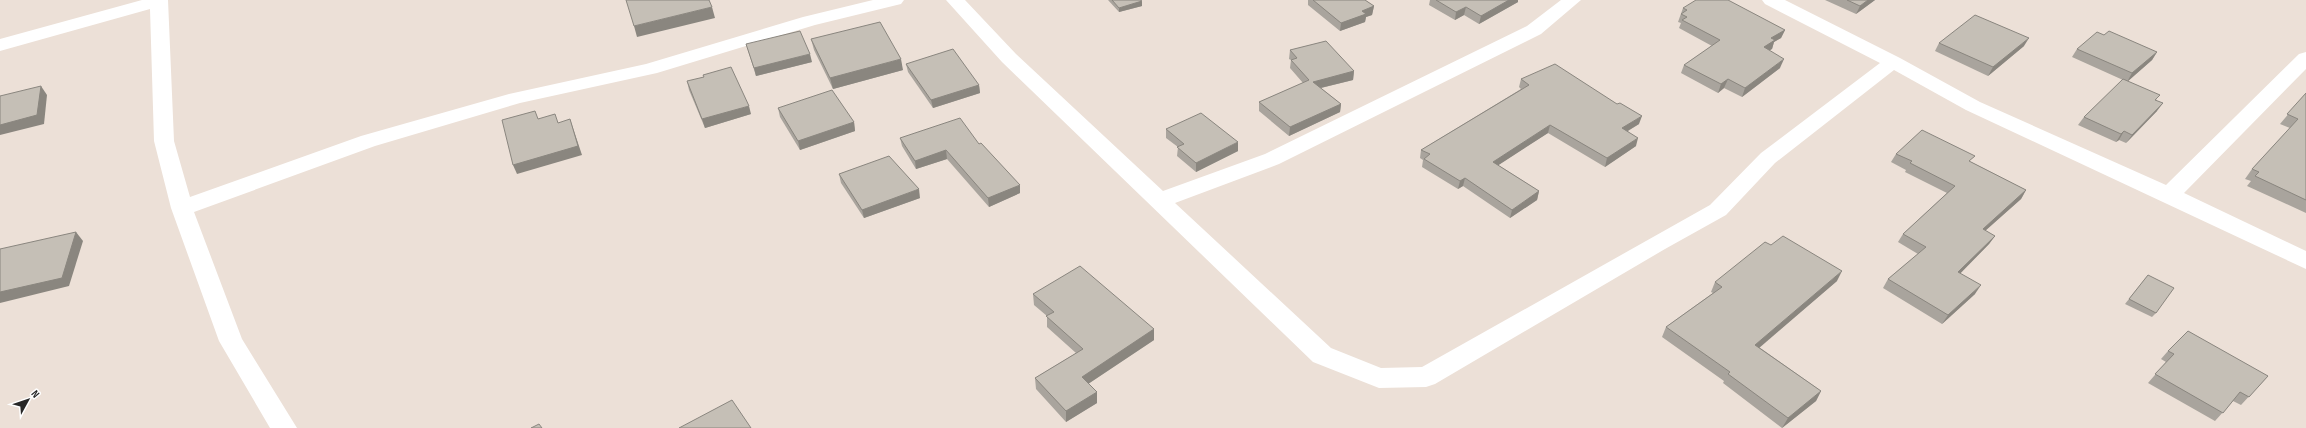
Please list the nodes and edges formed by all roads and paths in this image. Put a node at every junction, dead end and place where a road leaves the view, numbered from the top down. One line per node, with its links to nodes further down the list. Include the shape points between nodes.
1 (895, 0): 11 (street, via 809,21 650,69 516,98 368,141)
2 (955, 0): 10 (street, via 1009,58)
3 (1572, 0): 10 (street, via 1534,30 1272,159)
4 (1770, 0): 8 (street)
5 (159, 1): 6 (street); 11 (street, via 164,141)
6 (0, 45)
7 (2306, 58): 9 (street)
8 (1893, 62): 9 (street, via 1973,106); 10 (street, via 1768,158 1718,210 1426,377 1379,378 1322,355)
9 (2169, 195): 12 (street)
10 (1158, 201)
11 (182, 208): 13 (street, via 231,342)
12 (2306, 261)
13 (284, 428)

